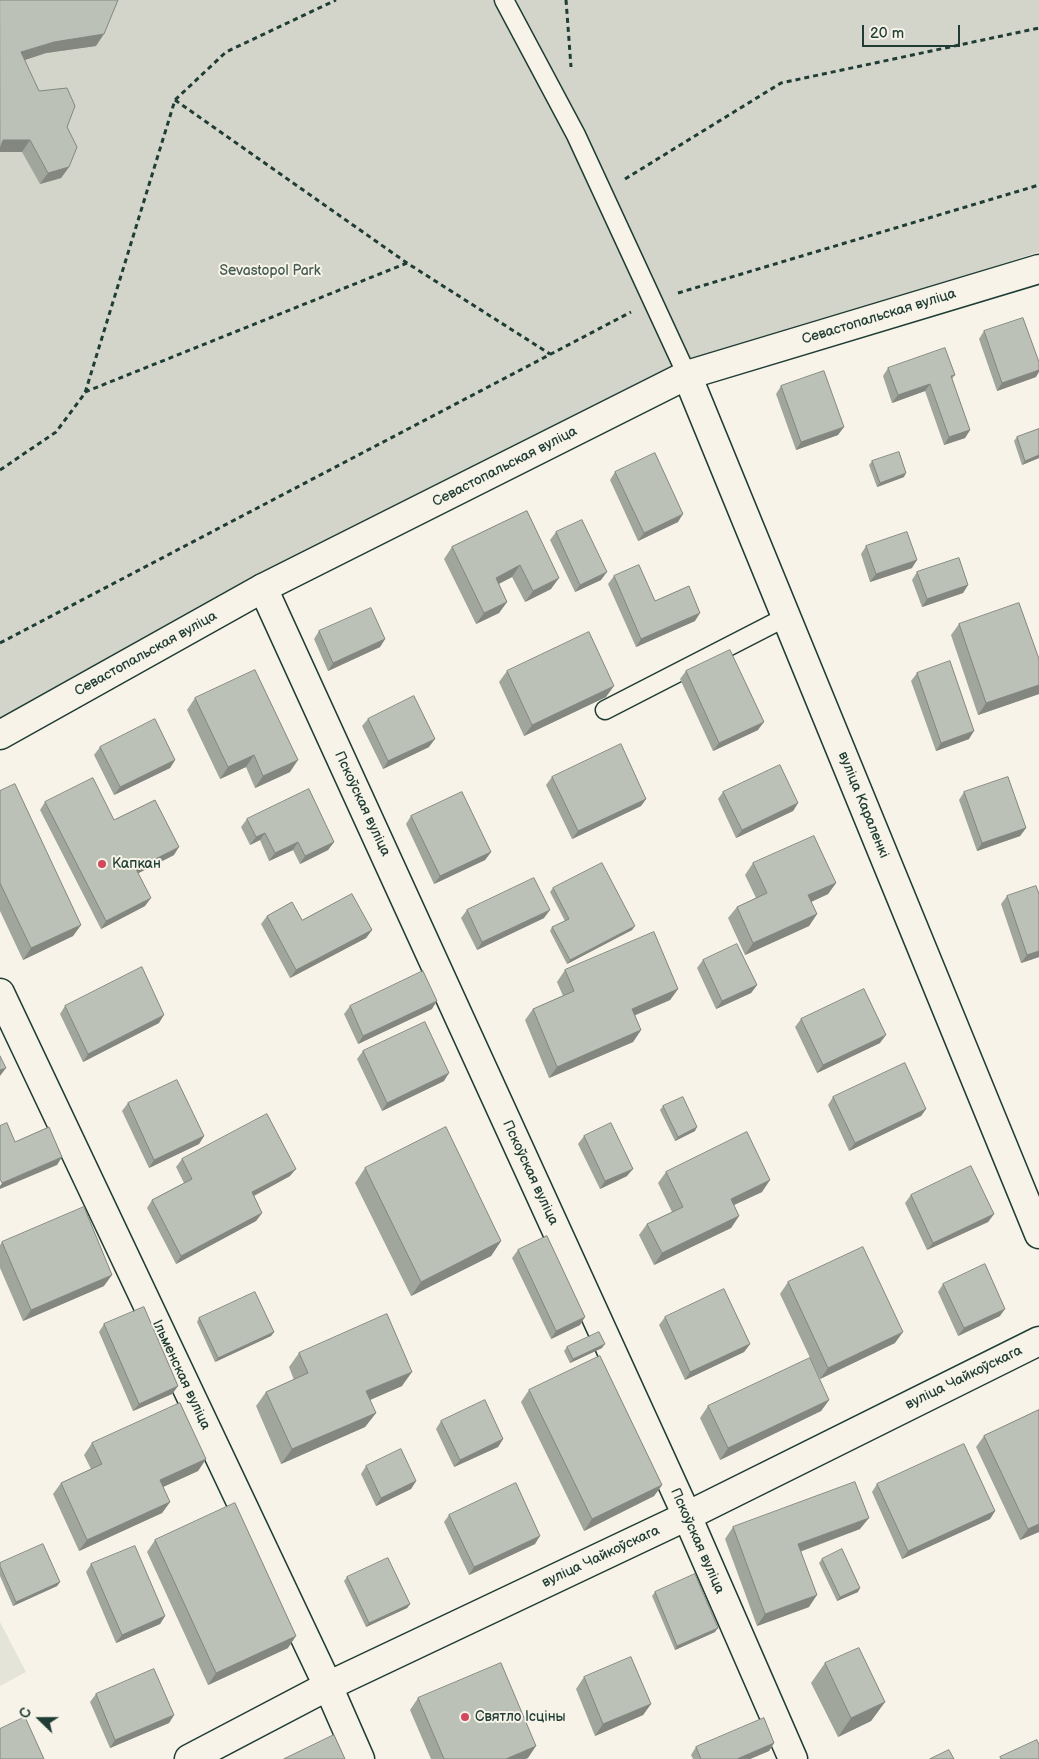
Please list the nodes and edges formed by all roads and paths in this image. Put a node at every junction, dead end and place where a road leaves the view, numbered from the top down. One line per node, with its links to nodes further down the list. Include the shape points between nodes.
1 (336, 0): 4 (path, via 226,52)
2 (504, 0): 6 (lane)
3 (1039, 28): 6 (path, via 781,83)
4 (175, 100): 7 (path); 12 (path)
5 (1039, 185): 9 (path)
6 (603, 192): 9 (lane)
7 (408, 263): 10 (path); 12 (path)
8 (1039, 269): 11 (street, Севастопальская вуліца)
9 (653, 300): 10 (path); 11 (lane)
10 (550, 354): 16 (path)
11 (686, 376): 14 (street, Севастопальская вуліца); 15 (street, вуліца Караленкі)
12 (85, 393): 13 (path, via 56,432)
13 (0, 470)
14 (263, 588): 18 (street, Севастопальская вуліца); 22 (street, Пскоўская вуліца)
15 (786, 617): 17 (lane); 20 (street, вуліца Караленкі)
16 (0, 643)
17 (605, 710)
18 (0, 736)
19 (0, 993): 23 (street, Ільменская вуліца)
20 (1039, 1234)
21 (1039, 1341): 22 (street, вуліца Чайкоўскага)
22 (687, 1516): 23 (street, вуліца Чайкоўскага); 26 (street, Пскоўская вуліца)
23 (328, 1686): 24 (street, вуліца Чайкоўскага); 25 (street, Ільменская вуліца)
24 (189, 1759)
25 (360, 1759)
26 (793, 1759)

